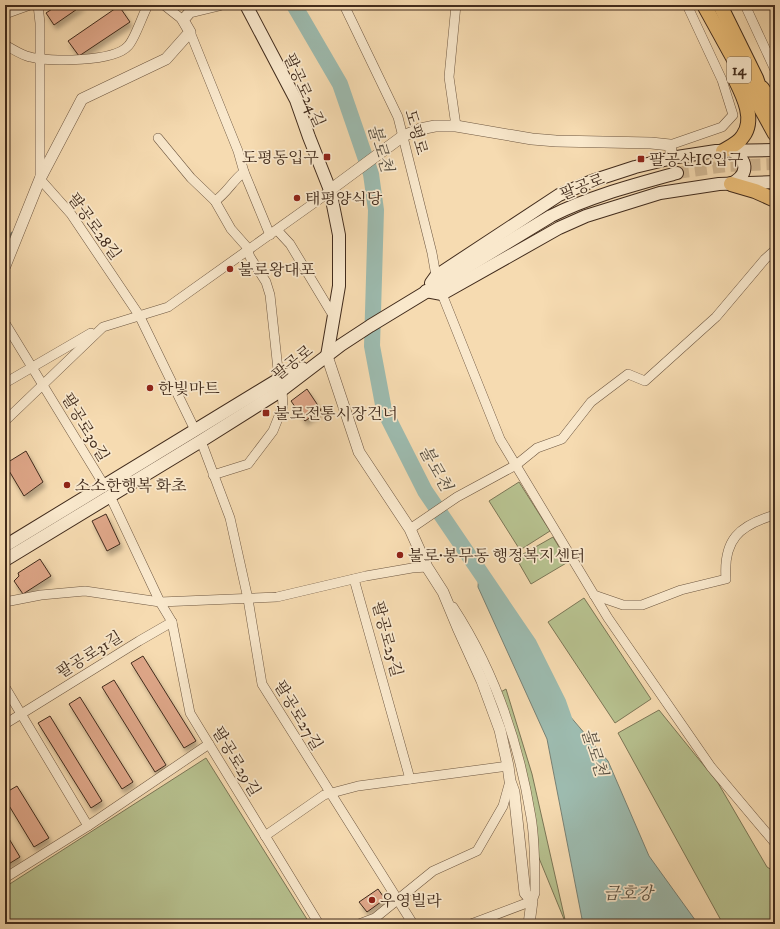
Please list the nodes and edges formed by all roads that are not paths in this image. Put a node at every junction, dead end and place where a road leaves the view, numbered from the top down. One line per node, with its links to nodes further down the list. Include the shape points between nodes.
1 (30, 5): 13 (street)
2 (38, 5): 18 (street)
3 (148, 5): 18 (street, via 130,45 123,52 80,59)
4 (164, 5): 14 (street)
5 (219, 5): 14 (street, via 190,12)
6 (246, 5): 36 (main road, 팔공로24길, via 296,100 309,137)
7 (344, 5): 25 (street, 도평로, via 398,117)
8 (456, 5): 22 (street, via 449,77)
9 (687, 5): 27 (street, via 722,80 733,115 722,127)
10 (704, 5): 17 (highway, 14)
11 (720, 5): 20 (highway, 14)
12 (745, 5): 19 (street)
13 (5, 14)
14 (183, 20): 15 (street)
15 (190, 32): 31 (street); 33 (street, via 166,59 82,99)
16 (5, 45): 18 (street, via 28,57)
17 (730, 52): 24 (highway, 14); 29 (highway, via 732,73 742,93 748,120 743,137)
18 (40, 59): 33 (street)
19 (775, 70)
20 (756, 78): 21 (highway); 23 (highway, 14)
21 (775, 108)
22 (456, 126): 25 (street, via 426,127); 27 (street, via 532,139)
23 (775, 128)
24 (775, 134)
25 (403, 136): 36 (street); 44 (street, 도평로)
26 (158, 138): 37 (street, via 191,178)
27 (670, 145): 30 (street)
28 (775, 150): 29 (main road)
29 (728, 151): 30 (main road); 35 (main road, via 740,156 745,168 738,180)
30 (672, 158): 44 (main road, via 592,181 559,195)
31 (244, 172): 37 (street); 40 (street)
32 (677, 173): 45 (main road, 팔공로, via 572,205)
33 (40, 180): 43 (street); 47 (street, 팔공로28길, via 70,214)
34 (775, 182): 35 (main road)
35 (731, 184): 38 (highway); 46 (main road, via 660,193 586,216 559,228)
36 (333, 187): 39 (street); 48 (main road, 팔공로24길, via 339,235 339,286)
37 (216, 200): 42 (street, via 231,229)
38 (775, 200)
39 (277, 230): 40 (street); 48 (street, via 290,244)
40 (270, 236): 42 (street)
41 (775, 250): 59 (street, via 716,317 645,381 628,374 591,402 562,439 537,448)
42 (248, 251): 47 (street, 팔공로30길, via 168,307); 55 (street, via 269,289)
43 (5, 266)
44 (436, 276): 45 (main road)
45 (426, 291): 46 (main road); 51 (main road, 팔공로)
46 (442, 294): 59 (street, via 500,438)
47 (139, 315): 50 (street, 팔공로30길); 57 (street, 팔공로28길)
48 (334, 317): 51 (main road, 팔공로24길)
49 (5, 323): 52 (street, 팔공로30길)
50 (103, 327): 52 (street, 팔공로30길); 54 (street, 팔공로30길)
51 (327, 356): 55 (main road, 팔공로); 64 (street, via 359,452)
52 (32, 366): 53 (street, 팔공로30길); 54 (street, 팔공로30길)
53 (5, 383)
54 (43, 384): 56 (street, 팔공로30길); 61 (street, 팔공로30길)
55 (281, 384): 57 (main road, 팔공로); 58 (main road, 팔공로); 60 (street, via 283,406 273,431 248,464)
56 (5, 421)
57 (195, 430): 61 (main road, 팔공로)
58 (201, 441): 60 (street, 팔공로27길); 62 (main road, 팔공로)
59 (516, 465): 64 (street, via 457,497); 70 (street)
60 (213, 475): 71 (street, 팔공로27길, via 230,518)
61 (104, 485): 65 (main road, 팔공로)
62 (110, 496): 66 (main road, 팔공로); 73 (street, 팔공로29길)
63 (775, 515): 70 (street, via 744,528 732,541 726,579 681,590 642,605 623,605)
64 (414, 527): 67 (street)
65 (5, 546)
66 (5, 560)
67 (427, 567): 68 (street); 69 (street)
68 (354, 578): 71 (street, via 277,598); 80 (street, 팔공로25길)
69 (443, 592): 79 (street, via 482,681 500,730); 88 (street, via 469,632 496,690 517,749 531,818 535,887)
70 (594, 595): 85 (street, via 711,767)
71 (248, 598): 73 (street); 82 (street, 팔공로27길, via 262,684)
72 (5, 602): 73 (street, via 41,595 85,591)
73 (160, 602): 74 (street, 팔공로29길)
74 (172, 622): 76 (street, 팔공로31길); 78 (street, 팔공로29길, via 190,713)
75 (5, 687): 76 (street)
76 (22, 714): 77 (street, 팔공로31길); 83 (street)
77 (5, 724)
78 (209, 744): 83 (street); 84 (street, 팔공로29길)
79 (508, 766): 80 (street); 81 (street)
80 (410, 779): 82 (street, via 358,786)
81 (510, 781): 87 (street, via 503,806 477,851 432,871); 88 (street, via 514,792 525,893)
82 (330, 794): 84 (street); 87 (street, 팔공로27길)
83 (88, 826): 86 (street)
84 (265, 836): 89 (street, 팔공로29길)
85 (775, 843)
86 (5, 878)
87 (397, 900): 90 (street, via 375,918); 91 (street, 팔공로27길)
88 (532, 901): 92 (street); 93 (street)
89 (319, 924)
90 (359, 924)
91 (413, 924)
92 (471, 924)
93 (529, 924)

